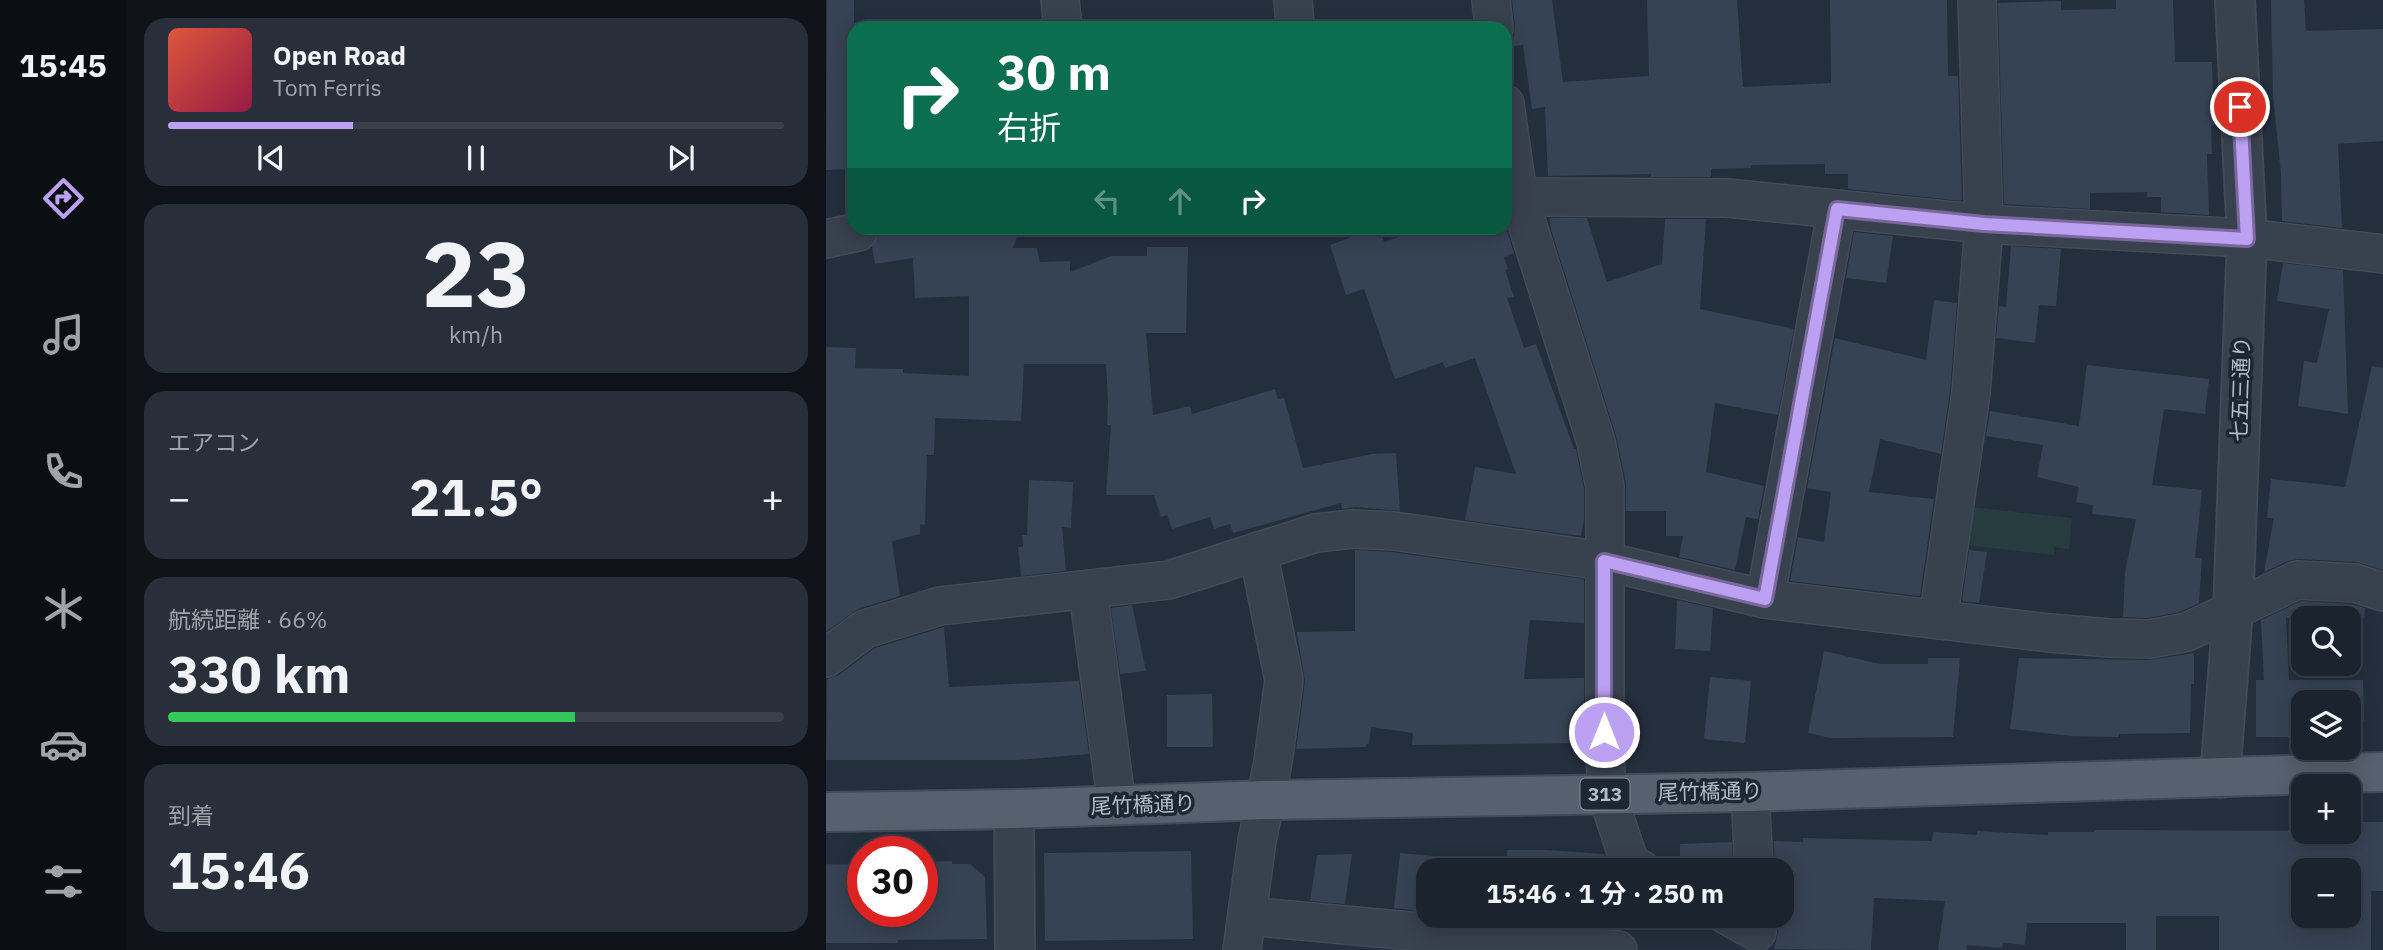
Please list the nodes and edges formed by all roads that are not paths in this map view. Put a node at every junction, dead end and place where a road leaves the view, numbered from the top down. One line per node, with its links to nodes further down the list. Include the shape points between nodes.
1 (1060, 0): 6 (street)
2 (1293, 0): 7 (street)
3 (1491, 0): 8 (street)
4 (1976, 0): 12 (street)
5 (2235, 0): 13 (street, 七五三通り)
6 (1062, 21)
7 (1294, 21)
8 (1493, 21)
9 (1512, 196): 11 (street, via 1727,198)
10 (1512, 199): 16 (street, via 1596,442 1605,487)
11 (1837, 209): 12 (street); 19 (street)
12 (1984, 224): 13 (street); 21 (street, via 1971,393)
13 (2247, 239): 14 (street); 20 (street, 七五三通り)
14 (2383, 254)
15 (1258, 551): 16 (street, via 1316,533 1352,529); 17 (street, via 1169,580); 27 (street, via 1284,680)
16 (1604, 561): 19 (street); 26 (street)
17 (1088, 591): 22 (street, via 940,606 864,629); 28 (street)
18 (2383, 592): 20 (street, via 2355,583 2297,580)
19 (1765, 599): 21 (street)
20 (2232, 610): 21 (street, via 2187,632 2150,639); 24 (street, 七五三通り)
21 (1938, 620)
22 (826, 658)
23 (2383, 772): 24 (main road, 尾竹橋通り / 313)
24 (2220, 778): 25 (main road, 尾竹橋通り / 313)
25 (1750, 792): 26 (main road, 尾竹橋通り / 313); 32 (street)
26 (1607, 794): 27 (main road, 尾竹橋通り / 313); 31 (street)
27 (1265, 800): 28 (main road, 尾竹橋通り / 313); 33 (street)
28 (1117, 806): 29 (main road, 尾竹橋通り / 313)
29 (1014, 809): 30 (main road, 尾竹橋通り / 313); 34 (street)
30 (826, 812)
31 (1628, 858)
32 (1753, 858)
33 (1245, 933): 35 (street)
34 (1015, 950)
35 (1618, 950)

